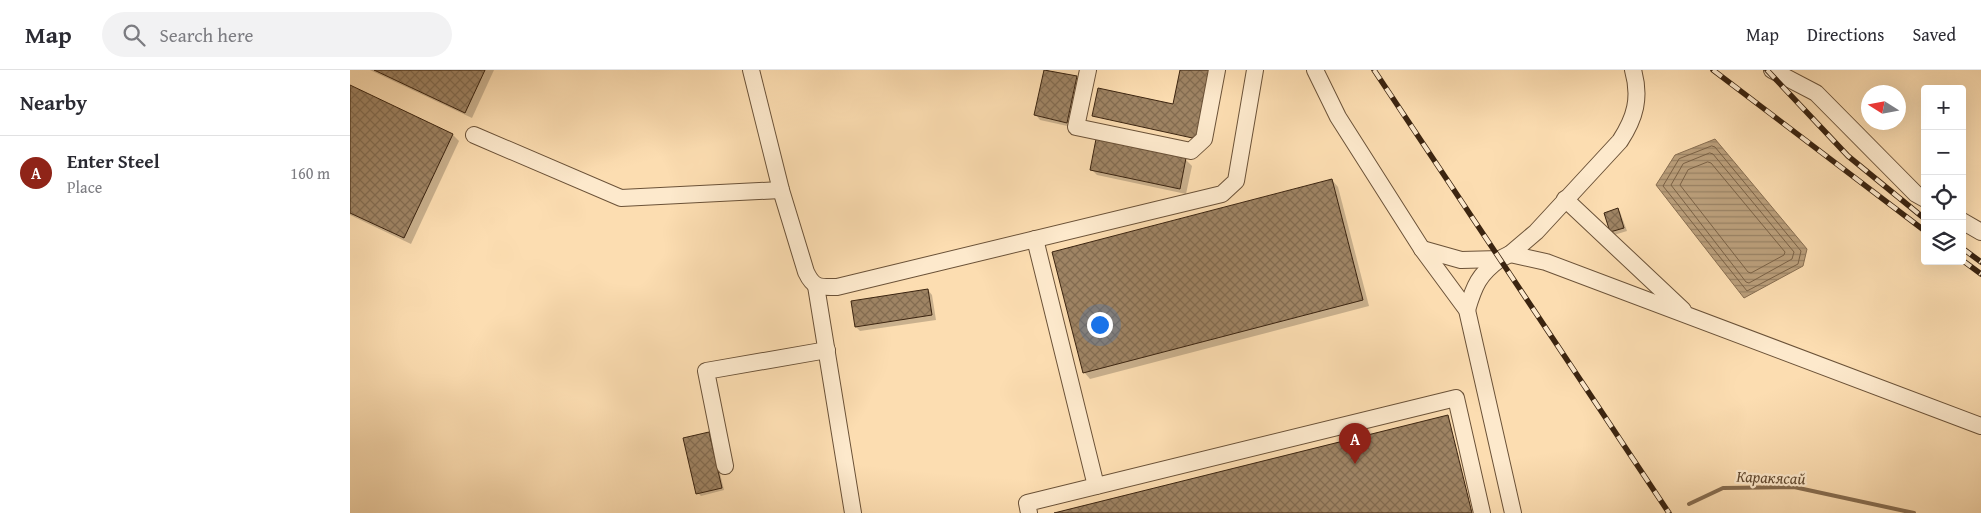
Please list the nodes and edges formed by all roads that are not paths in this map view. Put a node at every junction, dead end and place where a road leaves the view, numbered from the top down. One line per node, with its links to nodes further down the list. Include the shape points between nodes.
1 (751, 70): 9 (street)
2 (1088, 70): 3 (street, via 1076,127 1191,151 1204,139)
3 (1217, 70)
4 (1255, 70): 15 (street, via 1236,181 1222,194)
5 (1314, 70): 16 (street, via 1338,117)
6 (1633, 70): 11 (street, via 1637,83 1631,124 1620,141)
7 (1782, 72): 10 (street, via 1816,93)
8 (474, 136): 9 (street, via 621,198)
9 (781, 190): 19 (street, via 806,272)
10 (1921, 197)
11 (1565, 199): 13 (street); 21 (street)
12 (1966, 223): 14 (street)
13 (1536, 232): 17 (street); 18 (street)
14 (1981, 232)
15 (1035, 239): 19 (street, via 837,287); 25 (street)
16 (1422, 250): 17 (street, via 1461,260); 20 (street)
17 (1505, 256): 18 (street); 20 (street, via 1485,269 1474,287)
18 (1546, 262): 21 (street)
19 (816, 286): 22 (street)
20 (1467, 310): 29 (street)
21 (1689, 315): 23 (street)
22 (826, 350): 24 (street, via 706,371); 26 (street)
23 (1981, 426)
24 (725, 466)
25 (1096, 486): 27 (street, via 1027,503); 28 (street, via 1456,398)
26 (853, 513)
27 (1029, 513)
28 (1482, 513)
29 (1513, 513)

